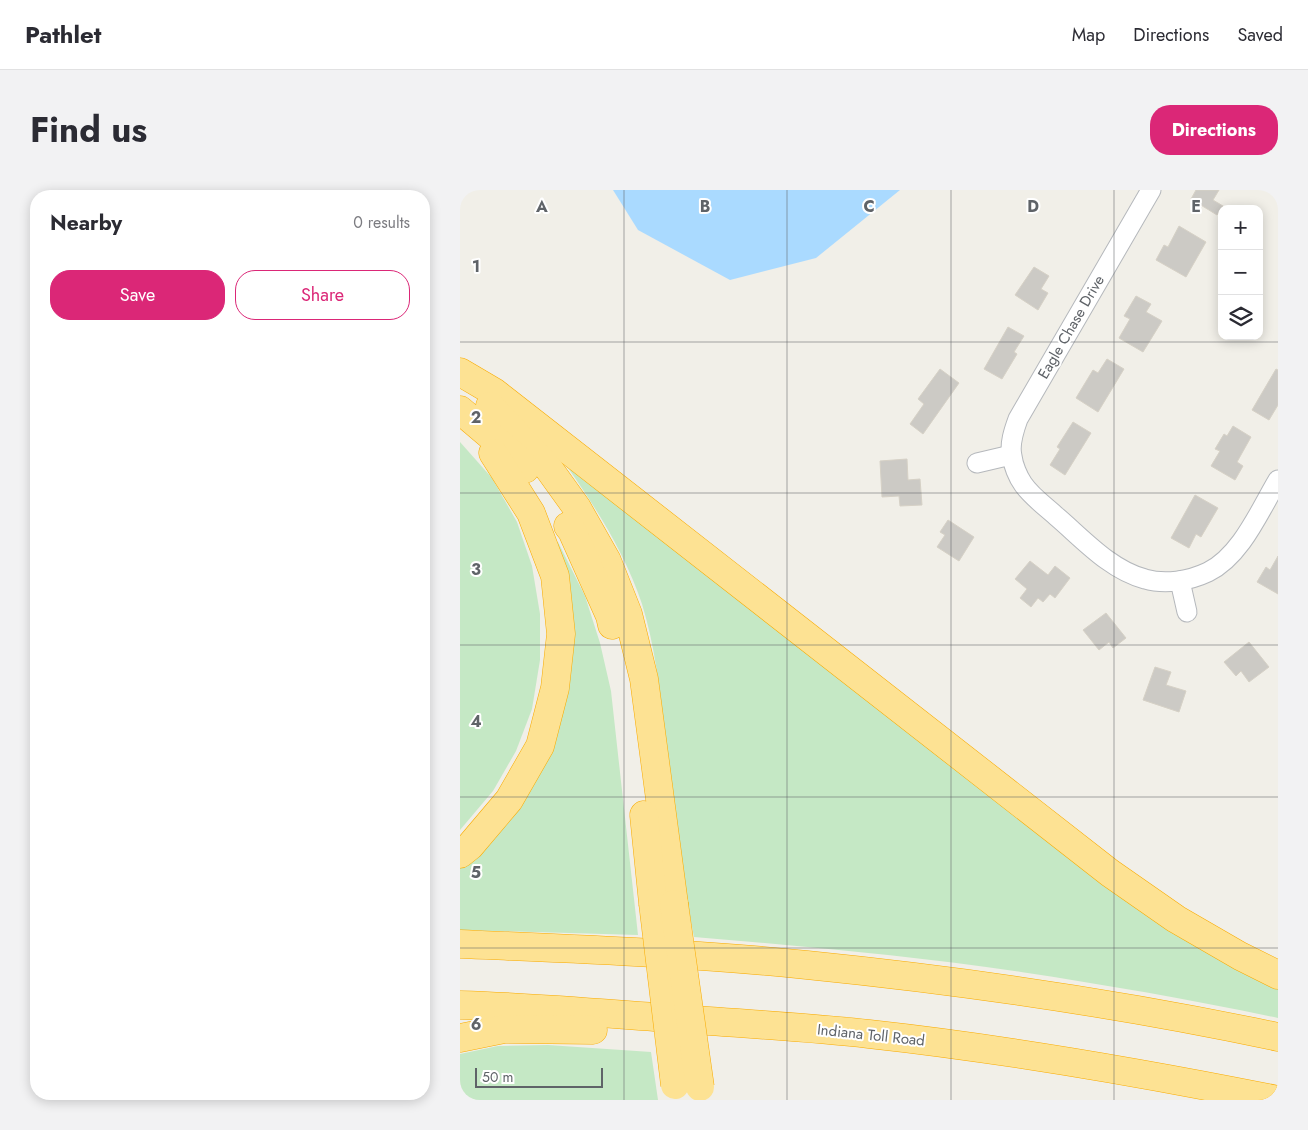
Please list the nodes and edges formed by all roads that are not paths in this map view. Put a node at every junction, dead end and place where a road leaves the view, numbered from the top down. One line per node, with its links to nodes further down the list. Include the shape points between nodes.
1 (1150, 190): 5 (street, Eagle Chase Drive, via 1018,419 1012,438)
2 (460, 372): 13 (highway, via 494,392 1110,873 1176,919)
3 (460, 376): 11 (highway, via 549,469 608,560 628,614 644,679)
4 (460, 412): 10 (highway, via 497,458 531,513 555,576 561,634 555,688 540,746 509,800); 11 (highway, via 519,460 572,531 610,616 627,685)
5 (1014, 462): 6 (street); 8 (street, via 1023,484 1104,557 1124,571 1151,580)
6 (977, 463)
7 (1278, 480): 8 (street, via 1232,554 1209,571)
8 (1180, 581): 9 (street)
9 (1187, 612)
10 (460, 854)
11 (664, 904): 18 (highway, bridge)
12 (460, 944): 16 (highway, via 643,952 807,965 1121,1007)
13 (1278, 975)
14 (460, 1005): 15 (highway, Indiana Toll Road, via 524,1007)
15 (867, 1034): 17 (highway, via 764,1038 504,1029); 19 (highway, Indiana Toll Road, via 1075,1063)
16 (1278, 1037)
17 (460, 1038)
18 (688, 1093)
19 (1278, 1100)

